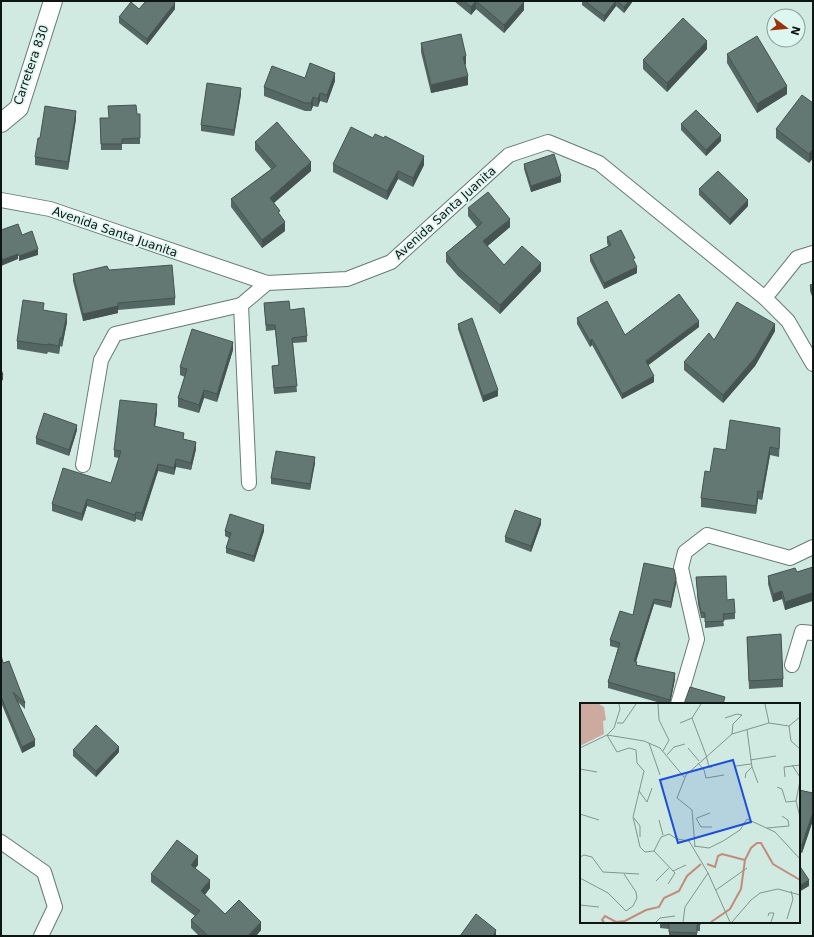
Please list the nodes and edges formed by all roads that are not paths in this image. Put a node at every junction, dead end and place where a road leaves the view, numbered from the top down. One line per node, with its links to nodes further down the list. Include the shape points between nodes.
1 (53, 1): 2 (street, Carretera 830, via 19,108)
2 (1, 122)
3 (1, 200): 5 (street, Avenida Santa Juanita, via 50,209)
4 (813, 252): 6 (street, via 797,258)
5 (267, 283): 6 (street, Avenida Santa Juanita, via 346,279 391,262 509,155 548,142 599,163); 7 (street)
6 (765, 298): 8 (street, Avenida Santa Juanita, via 788,321)
7 (241, 305): 9 (street, via 115,334 101,360); 10 (street)
8 (813, 364)
9 (83, 465)
10 (248, 483)
11 (813, 547): 14 (street, via 790,558 707,535 685,552 681,568 697,640)
12 (813, 633): 13 (street, via 802,632)
13 (792, 664)
14 (678, 703)
15 (1, 842): 16 (street, via 44,872 55,907)
16 (41, 936)

